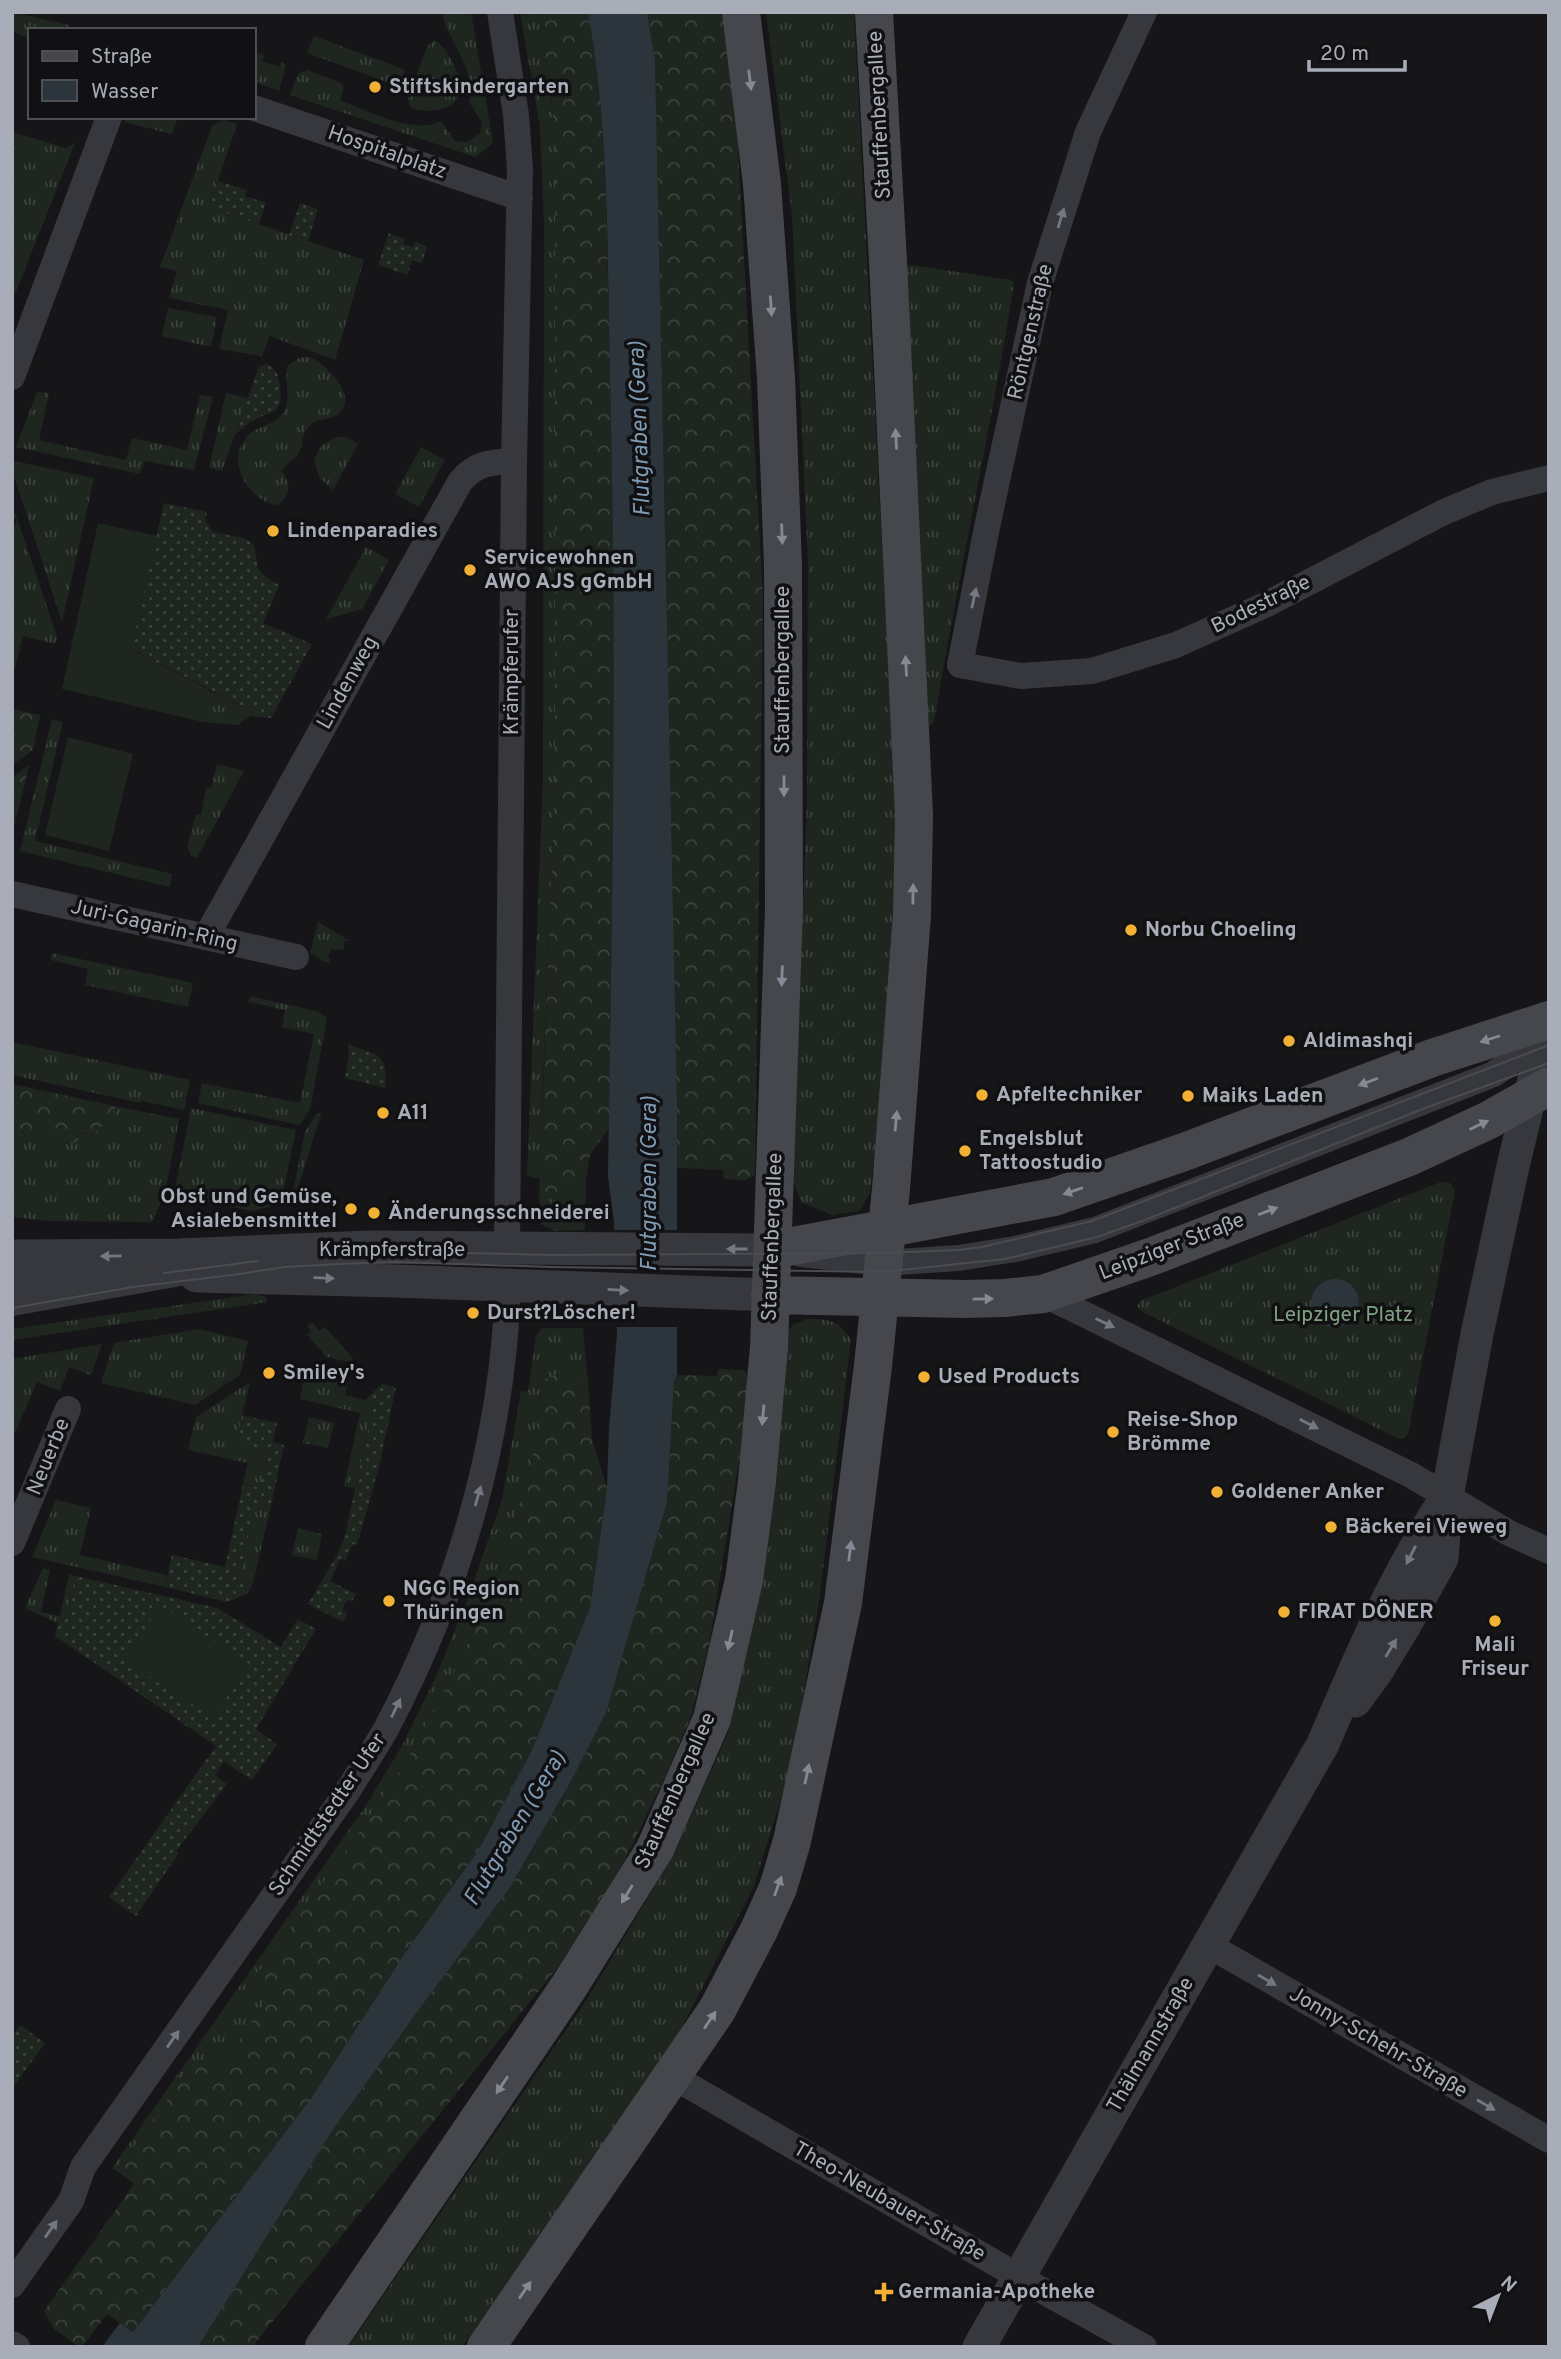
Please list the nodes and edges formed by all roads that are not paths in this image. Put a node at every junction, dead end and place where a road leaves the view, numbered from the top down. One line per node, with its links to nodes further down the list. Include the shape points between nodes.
1 (499, 12): 7 (street, Krämpferufer, via 516,115)
2 (741, 12): 20 (main road, Stauffenbergallee, one-way to 20, via 764,211 783,565 784,908)
3 (874, 12): 22 (main road, Stauffenbergallee, one-way to 3, via 912,915 914,816)
4 (1144, 12): 12 (street, Röntgenstraße, one-way to 4, via 1040,283 1088,132)
5 (256, 109): 7 (street, Hospitalplatz)
6 (108, 119): 8 (street)
7 (520, 198): 10 (street, Krämpferufer)
8 (18, 342): 9 (street)
9 (12, 377)
10 (513, 461): 14 (street, Lindenweg, via 484,463 460,482); 19 (street, Krämpferufer)
11 (1549, 478): 12 (street, Bodestraße, via 1492,492 1444,512 1265,605 1176,645 1092,671 1021,676)
12 (960, 665)
13 (12, 894): 14 (street, Juri-Gagarin-Ring)
14 (206, 937): 15 (street, Juri-Gagarin-Ring)
15 (296, 957)
16 (1549, 1019): 17 (street); 22 (main road, Leipziger Straße, via 1054,1197)
17 (1539, 1092): 26 (main road, Leipziger Straße, one-way to 17, via 1409,1157); 30 (street, via 1477,1334)
18 (329, 1249): 19 (street, Krämpferstraße); 21 (street, Krämpferstraße, one-way to 21); 23 (street)
19 (507, 1250): 20 (street, Krämpferstraße, one-way to 19)
20 (772, 1250): 22 (main road, Leipziger Straße); 27 (main road, Stauffenbergallee)
21 (12, 1256)
22 (883, 1264): 26 (main road, Leipziger Straße, one-way to 26, via 978,1299); 27 (main road, Leipziger Straße); 34 (main road, Stauffenbergallee, one-way to 22, via 717,2010 759,1930 792,1840 843,1603)
23 (161, 1277): 24 (street, Krämpferstraße); 25 (street, Krämpferstraße, one-way to 25, via 232,1275); 28 (street)
24 (12, 1280)
25 (508, 1286): 27 (street, Krämpferstraße, one-way to 27); 37 (street, Schmidtstedter Ufer, one-way to 25, via 71,2201 83,2167 347,1792 385,1730 450,1584 480,1489 503,1361)
26 (1043, 1294): 30 (street, one-way to 30)
27 (770, 1295): 40 (main road, Stauffenbergallee, one-way to 40, via 757,1481 744,1580 712,1719 655,1849 568,1988)
28 (12, 1303)
29 (68, 1409): 31 (street, Neuerbe)
30 (1447, 1497): 32 (street); 33 (street, Thälmannstraße, via 1416,1545 1361,1652 1323,1744)
31 (12, 1543)
32 (1549, 1551)
33 (1208, 1945): 35 (street, Jonny-Schehr-Straße, one-way to 35); 36 (street, Thälmannstraße)
34 (672, 2076): 36 (street, Theo-Neubauer-Straße); 41 (main road, Stauffenbergallee, one-way to 34)
35 (1549, 2140)
36 (1019, 2277): 42 (street, Thälmannstraße); 43 (street, Theo-Neubauer-Straße)
37 (12, 2285)
38 (12, 2344): 39 (street)
39 (17, 2347)
40 (324, 2347)
41 (486, 2347)
42 (979, 2347)
43 (1144, 2347)

